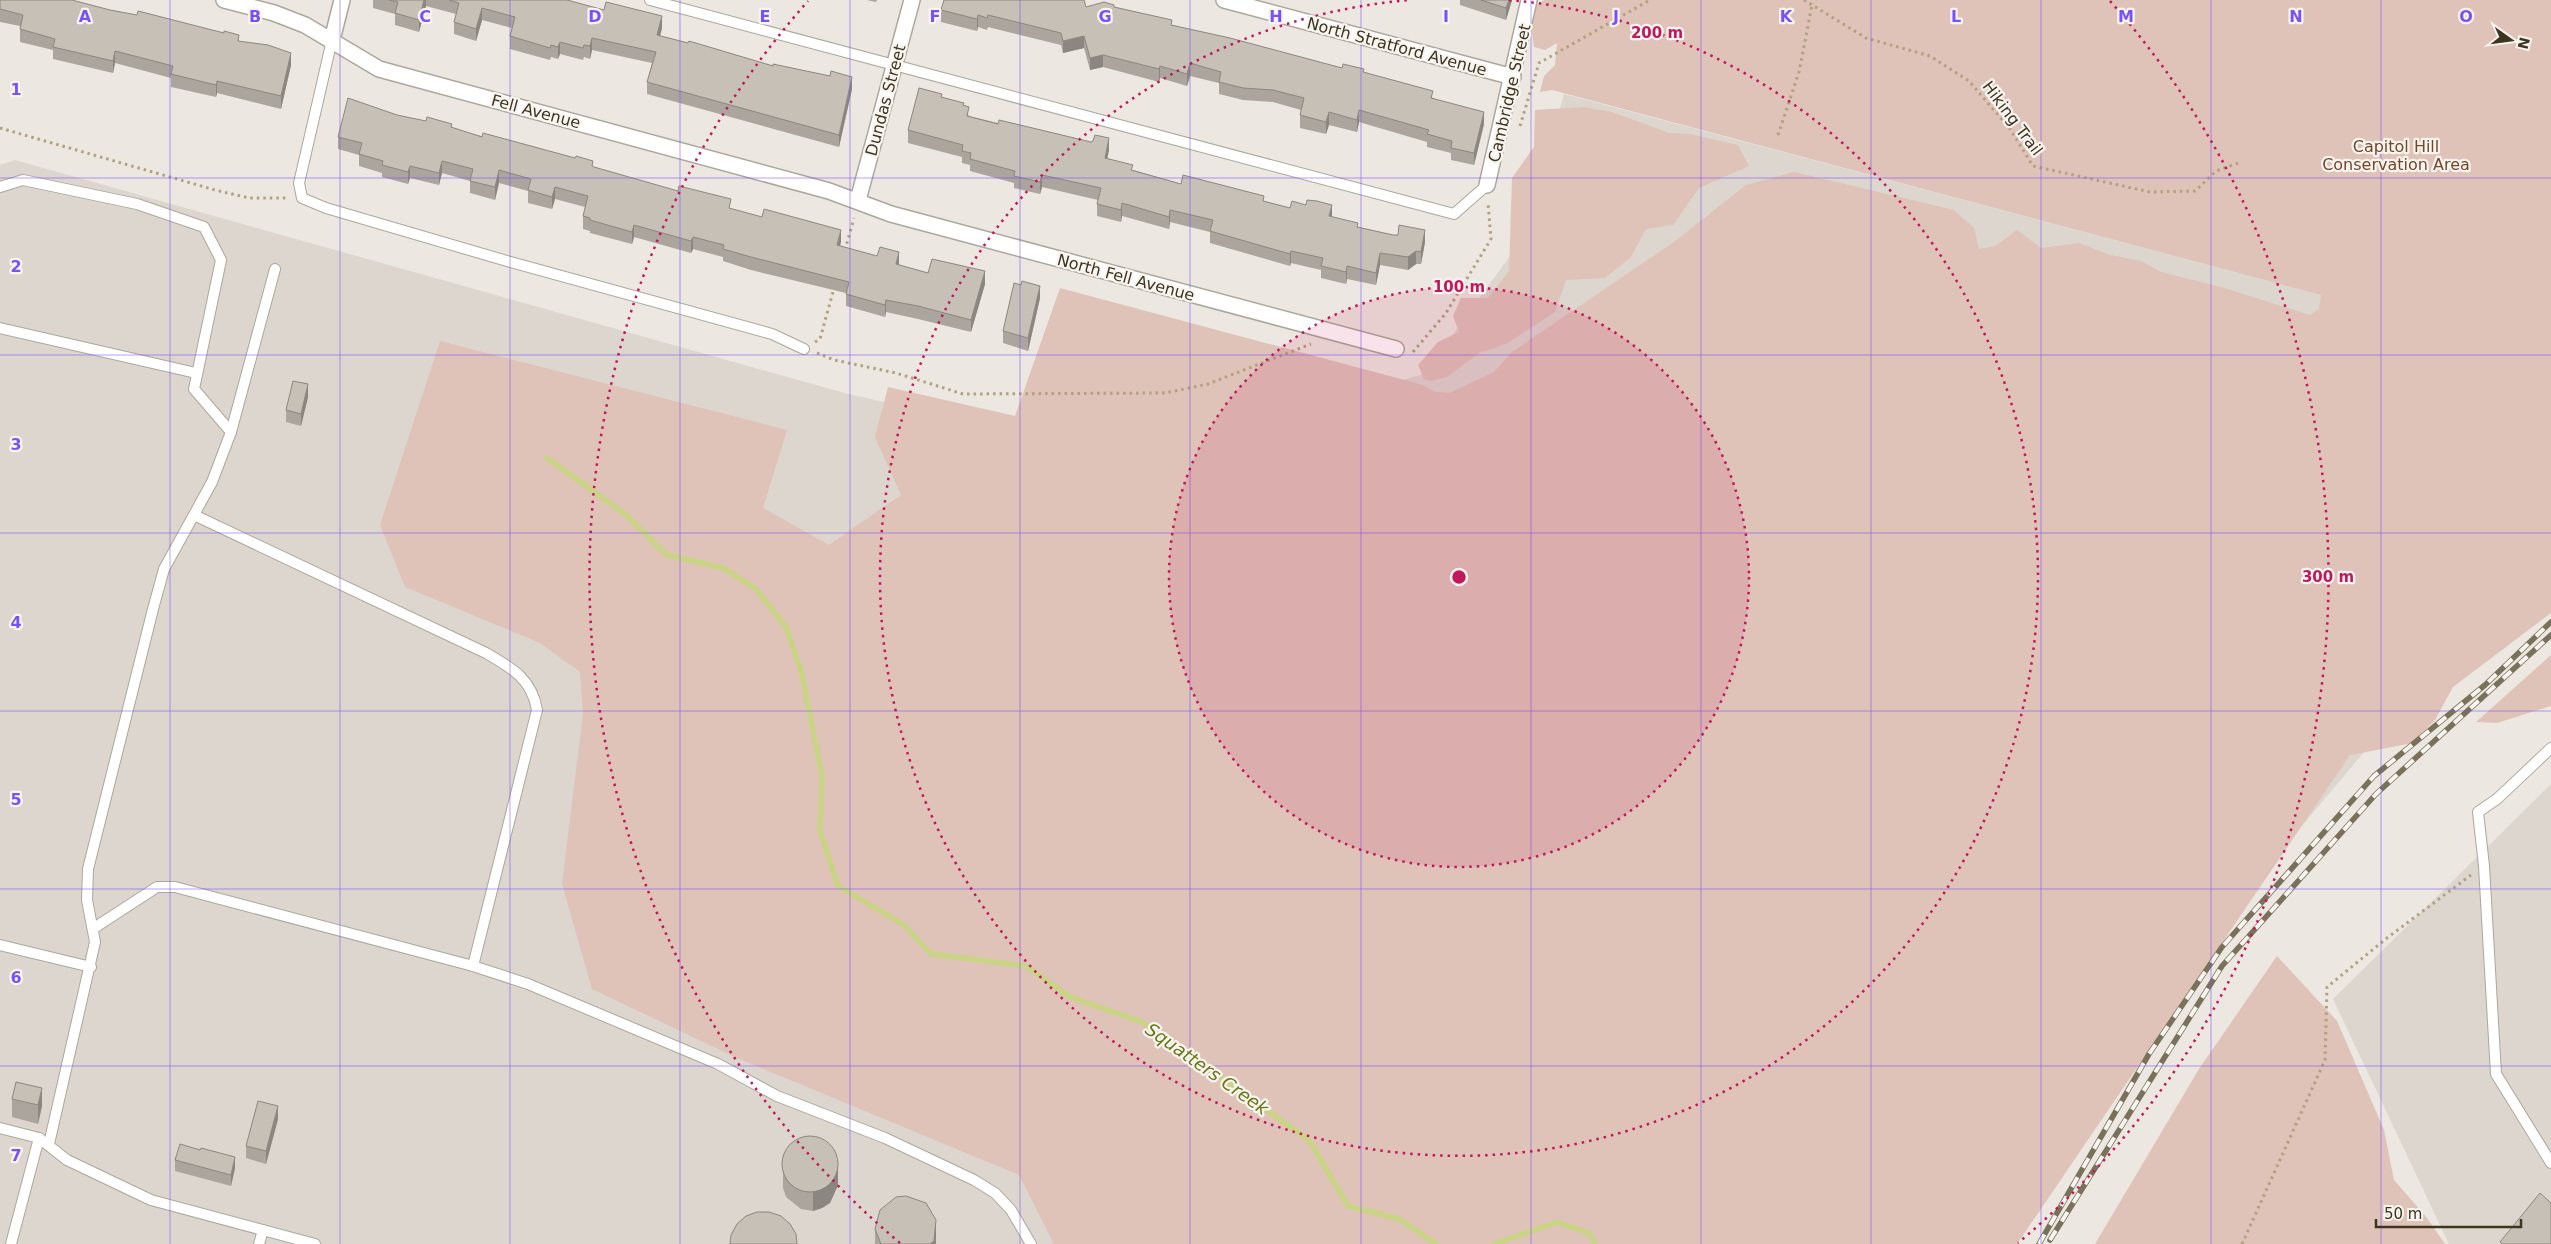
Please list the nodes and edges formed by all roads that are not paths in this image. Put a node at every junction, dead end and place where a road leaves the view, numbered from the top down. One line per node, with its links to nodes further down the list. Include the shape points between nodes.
1 (224, 0): 8 (street, Fell Avenue, via 274,13)
2 (342, 0): 8 (street)
3 (650, 0): 7 (lane)
4 (912, 0): 9 (street, Dundas Street)
5 (1224, 0): 10 (street, North Stratford Avenue)
6 (1529, 0): 10 (street, Cambridge Street)
7 (661, 2): 9 (lane)
8 (332, 40): 13 (street, Fell Avenue, via 379,69); 16 (lane, via 299,183 302,198 326,208 508,261 772,334)
9 (894, 66): 11 (lane, via 1454,214); 13 (street, Dundas Street)
10 (1513, 77): 11 (street, Cambridge Street)
11 (1487, 185)
12 (0, 187): 18 (lane, via 23,180 137,204 204,228 221,260)
13 (856, 207): 17 (street, North Fell Avenue, via 892,214)
14 (275, 269): 19 (lane)
15 (0, 328): 18 (lane)
16 (804, 349)
17 (1402, 353)
18 (196, 373): 19 (lane, via 194,389)
19 (231, 432): 20 (lane, via 212,482)
20 (194, 515): 22 (lane, via 164,569 88,869 87,900); 24 (lane, via 486,653 516,670 527,681 535,696 537,710)
21 (2551, 748): 29 (lane, via 2497,799 2478,812 2496,1074)
22 (94, 928): 24 (lane, via 157,887 175,887); 25 (lane)
23 (0, 944): 25 (lane)
24 (473, 966): 34 (lane, via 528,984 691,1052 777,1096 885,1138 974,1180 995,1193 1012,1210)
25 (90, 967): 28 (lane)
26 (0, 1128): 27 (lane)
27 (39, 1138): 28 (lane); 31 (lane)
28 (49, 1144): 30 (lane, via 67,1160 151,1200)
29 (2551, 1163)
30 (263, 1230): 32 (lane); 33 (lane)
31 (11, 1244)
32 (259, 1244)
33 (315, 1244)
34 (1031, 1244)

